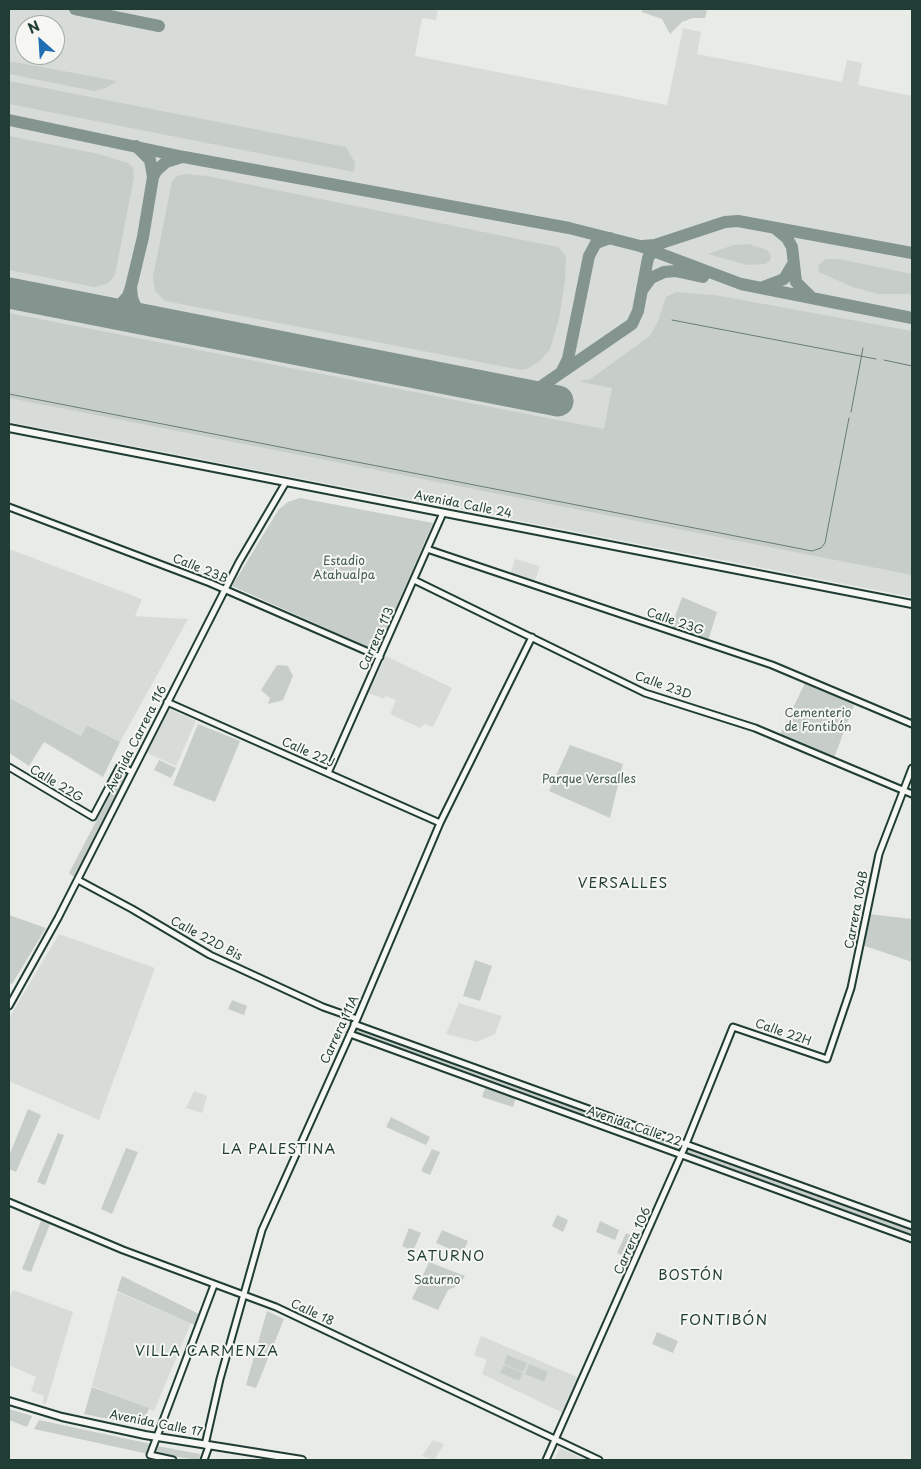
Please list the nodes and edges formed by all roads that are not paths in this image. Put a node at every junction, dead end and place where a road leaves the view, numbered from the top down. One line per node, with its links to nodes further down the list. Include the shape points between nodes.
1 (9, 428): 2 (main road, Avenida Calle 24)
2 (286, 482): 4 (main road, Avenida Calle 24); 7 (street, Avenida Carrera 116)
3 (9, 507): 7 (street, Calle 23B)
4 (443, 513): 5 (street, Carrera 113); 8 (main road, Avenida Calle 24)
5 (427, 549): 6 (street, Carrera 113); 12 (street, Calle 23G, via 772,665)
6 (414, 580): 9 (street, Calle 23D); 10 (street, Carrera 113)
7 (225, 589): 10 (street, Calle 23B); 11 (street, Avenida Carrera 116)
8 (912, 604)
9 (532, 637): 17 (street, Calle 23D, via 645,693 754,728); 19 (street, Carrera 111A)
10 (380, 657): 16 (street, Carrera 113)
11 (167, 702): 15 (street, Avenida Carrera 116); 16 (street, Calle 22J)
12 (912, 724)
13 (9, 767): 15 (street, Calle 22G, via 93,817 120,766)
14 (912, 768): 17 (street, Carrera 104B)
15 (132, 772): 20 (street, Avenida Carrera 116)
16 (328, 773): 19 (street, Calle 22J)
17 (902, 790): 18 (street, Calle 23D); 25 (street, Carrera 104B, via 879,854 852,988)
18 (912, 794)
19 (440, 823): 22 (street, Carrera 111A)
20 (78, 880): 21 (street, Avenida Carrera 116); 22 (street, Calle 22D Bis, via 210,955)
21 (9, 1006)
22 (355, 1022): 24 (street, Carrera 111A); 26 (street, Avenida Calle 22)
23 (733, 1027): 25 (street, Calle 22H); 26 (street, Carrera 106)
24 (350, 1034): 27 (street, Avenida Calle 22); 32 (street, Carrera 111A, via 267,1218)
25 (827, 1059)
26 (686, 1144): 27 (street, Carrera 106); 29 (street, Avenida Calle 22)
27 (682, 1154): 30 (street, Avenida Calle 22); 35 (street, Carrera 106)
28 (9, 1202): 31 (street, Calle 18)
29 (912, 1226)
30 (912, 1239)
31 (214, 1284): 32 (street, Calle 18); 34 (street)
32 (242, 1295): 35 (street, Calle 18, via 282,1310); 36 (street, Carrera 111A)
33 (9, 1401): 34 (main road, Avenida Calle 17, via 62,1417)
34 (157, 1438): 36 (main road, Avenida Calle 17); 37 (street, via 150,1456)
35 (555, 1439): 40 (street, Carrera 106); 41 (street, Calle 18)
36 (207, 1445): 38 (street, Carrera 111A); 39 (main road, Avenida Calle 17)
37 (173, 1460)
38 (204, 1460)
39 (302, 1460)
40 (546, 1460)
41 (599, 1460)

